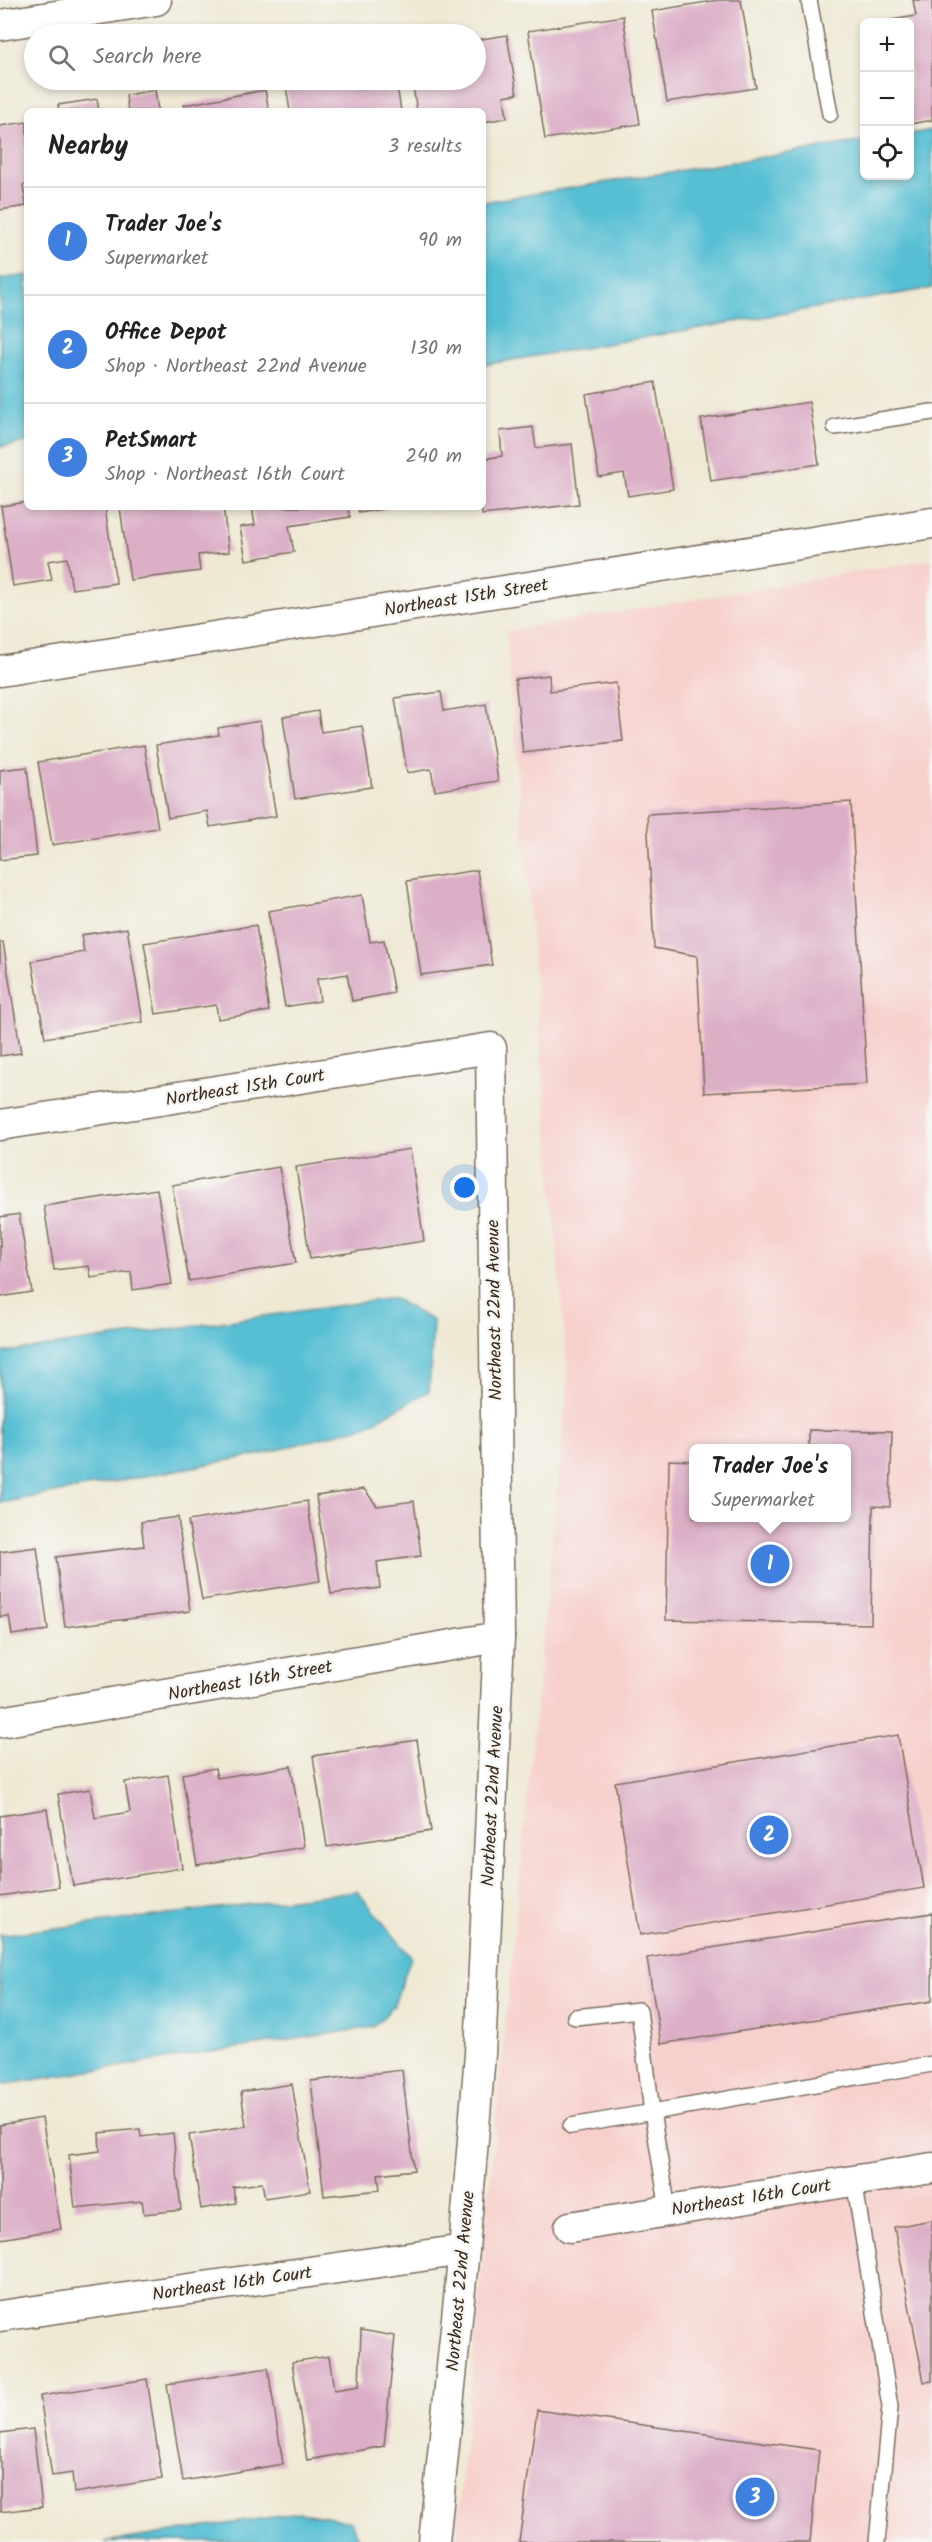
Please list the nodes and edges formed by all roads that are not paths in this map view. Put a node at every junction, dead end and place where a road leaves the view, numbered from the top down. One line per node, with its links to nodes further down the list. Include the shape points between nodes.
1 (156, 0): 3 (street)
2 (809, 0): 5 (lane)
3 (90, 5): 4 (street)
4 (0, 25)
5 (830, 114)
6 (932, 412): 7 (lane)
7 (835, 427)
8 (932, 523): 9 (street, Northeast 15th Street)
9 (0, 671)
10 (490, 1048): 11 (street, Northeast 15th Court); 12 (street, Northeast 22nd Avenue)
11 (0, 1125)
12 (499, 1637): 13 (street, Northeast 16th Street); 22 (street, Northeast 22nd Avenue, via 480,2054)
13 (0, 1722)
14 (575, 2017): 16 (lane, via 639,2010)
15 (932, 2064): 16 (lane)
16 (652, 2112): 17 (lane); 20 (lane)
17 (571, 2126)
18 (932, 2168): 19 (street, Northeast 16th Court)
19 (854, 2180): 20 (street, Northeast 16th Court); 25 (lane, via 890,2407)
20 (668, 2210): 21 (street, Northeast 16th Court)
21 (570, 2227)
22 (464, 2250): 23 (street, Northeast 16th Court); 24 (street, Northeast 22nd Avenue)
23 (0, 2316)
24 (434, 2542)
25 (877, 2542)

